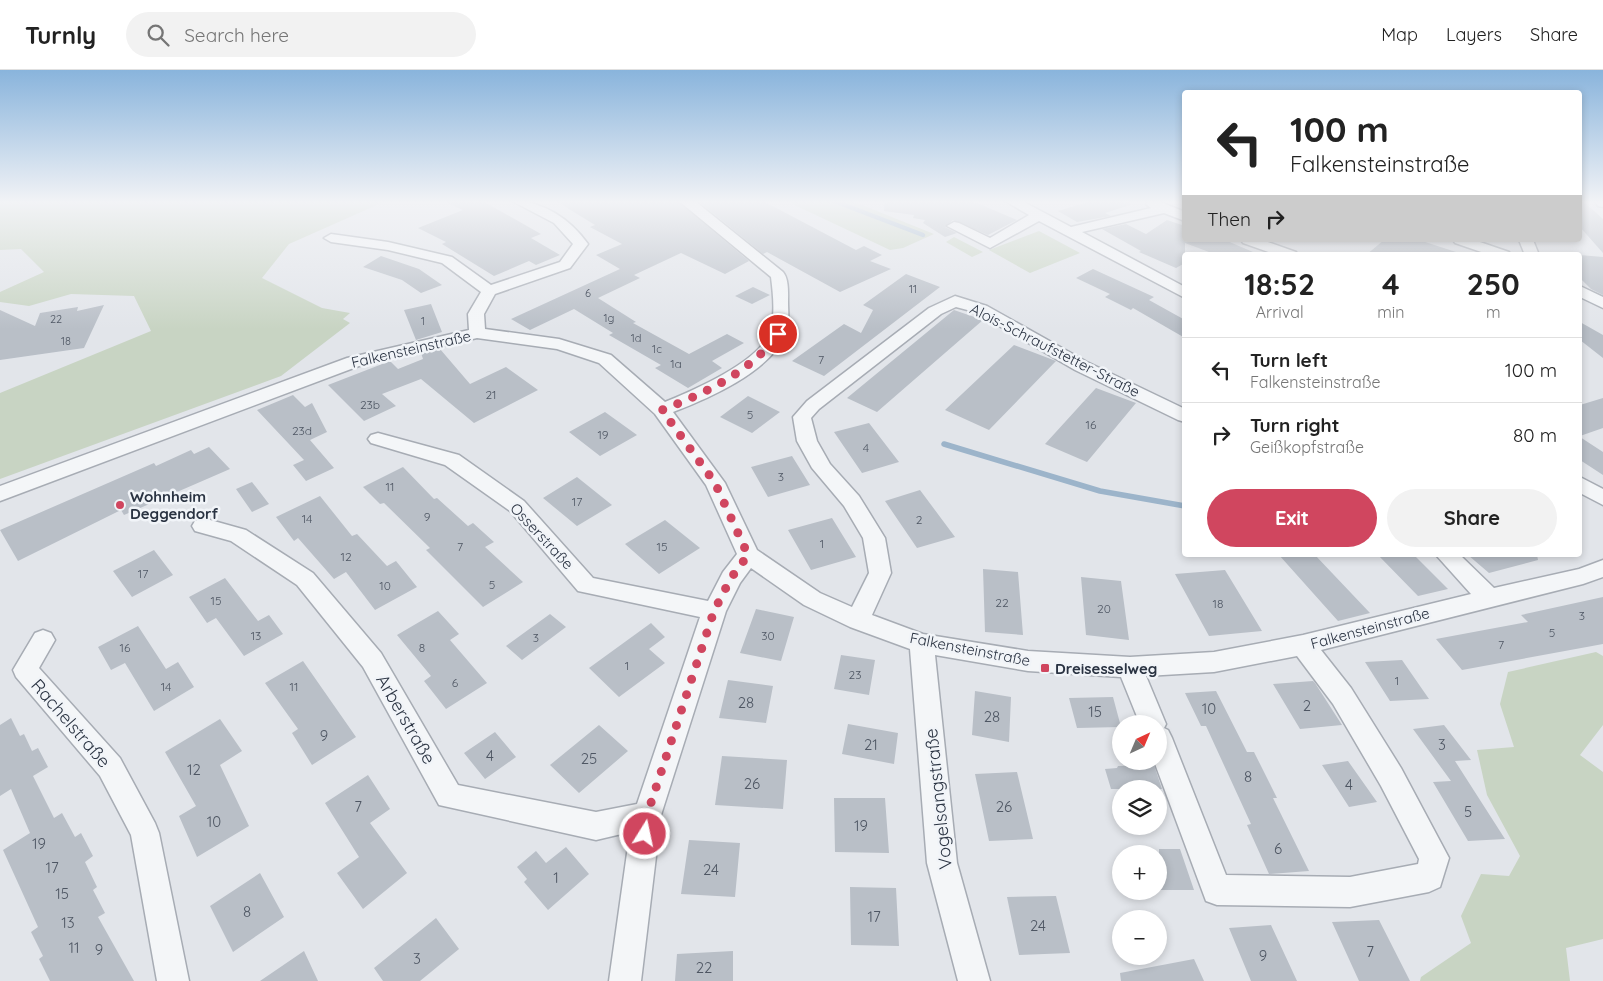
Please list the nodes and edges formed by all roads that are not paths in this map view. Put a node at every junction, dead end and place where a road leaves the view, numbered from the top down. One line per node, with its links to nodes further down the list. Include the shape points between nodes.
1 (371, 244): 9 (street, via 447,260)
2 (581, 244): 9 (street, via 565,266)
3 (739, 244): 14 (street, via 778,275 782,296 778,334 765,353 706,392)
4 (1093, 244): 10 (street)
5 (1258, 244): 7 (street)
6 (1470, 244): 8 (street)
7 (1282, 252)
8 (1495, 252)
9 (489, 291): 13 (street, via 476,314)
10 (1182, 291)
11 (1582, 292): 12 (street)
12 (1603, 303)
13 (477, 333): 14 (street, Falkensteinstraße, via 559,344 605,359); 18 (street, Falkensteinstraße, via 353,362)
14 (662, 410): 21 (street, Falkensteinstraße, via 715,483)
15 (1182, 415): 26 (street, Alois-Schraufstetter-Straße, via 1081,366 981,309 955,301 935,311 802,416 807,441 822,468 852,501 874,538 880,573)
16 (378, 439): 25 (street, Osserstraße, via 452,460 516,506 586,584)
17 (1582, 485): 19 (street)
18 (0, 494)
19 (1603, 498)
20 (203, 526): 33 (street, Arberstraße, via 238,536 305,579 372,660 449,796 596,826)
21 (748, 555): 25 (street, via 731,578); 26 (street, Falkensteinstraße, via 812,599)
22 (1449, 557): 24 (street)
23 (1603, 568): 24 (street, Falkensteinstraße, via 1583,576)
24 (1488, 598): 29 (street, Falkensteinstraße)
25 (714, 611): 33 (street)
26 (858, 620): 28 (street, Falkensteinstraße)
27 (43, 640): 34 (street, Rachelstraße, via 25,670 110,767 145,833)
28 (922, 644): 30 (street, Falkensteinstraße, via 1028,661); 36 (street, Vogelsangstraße, via 942,863)
29 (1302, 645): 30 (street, Falkensteinstraße, via 1214,662); 32 (street, via 1342,696 1391,777 1434,858 1428,877 1350,892 1216,890)
30 (1130, 668): 31 (street)
31 (1149, 715)
32 (1168, 762)
33 (647, 815): 35 (street)
34 (173, 981)
35 (626, 981)
36 (974, 981)

